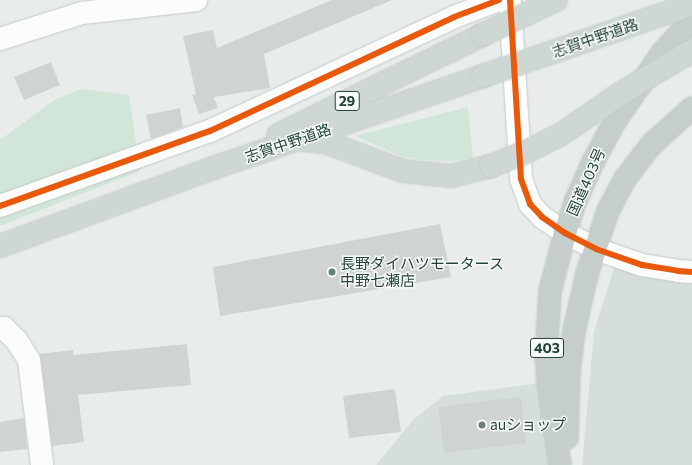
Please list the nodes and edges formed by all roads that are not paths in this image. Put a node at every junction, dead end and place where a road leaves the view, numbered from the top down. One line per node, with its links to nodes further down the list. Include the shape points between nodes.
1 (196, 0): 7 (street, via 82,13)
2 (500, 0): 12 (street, via 454,18 210,131)
3 (510, 0): 13 (street, via 521,179 530,204 542,217)
4 (556, 0): 11 (main road, 29, bridge)
5 (692, 4): 10 (main road, 志賀中野道路 / 29, bridge)
6 (688, 33): 13 (highway, 国道403号 / 403, via 662,52 614,123 576,200)
7 (0, 39)
8 (692, 51): 10 (main road, 29, bridge, via 621,93 560,135 491,166 451,176 409,172 325,142)
9 (692, 108): 15 (highway, 403, via 651,145 625,178 608,212)
10 (300, 139): 11 (main road, 志賀中野道路 / 29)
11 (213, 168): 14 (main road, 志賀中野道路 / 29)
12 (0, 206)
13 (565, 233): 15 (street); 19 (highway, 国道403号 / 403, via 550,291 546,355)
14 (0, 246)
15 (596, 249): 16 (street, via 642,265); 20 (highway, 403, via 587,274 574,331 567,407)
16 (692, 272)
17 (0, 329): 18 (street, via 4,328 17,341 29,360)
18 (42, 465)
19 (560, 465)
20 (567, 465)

